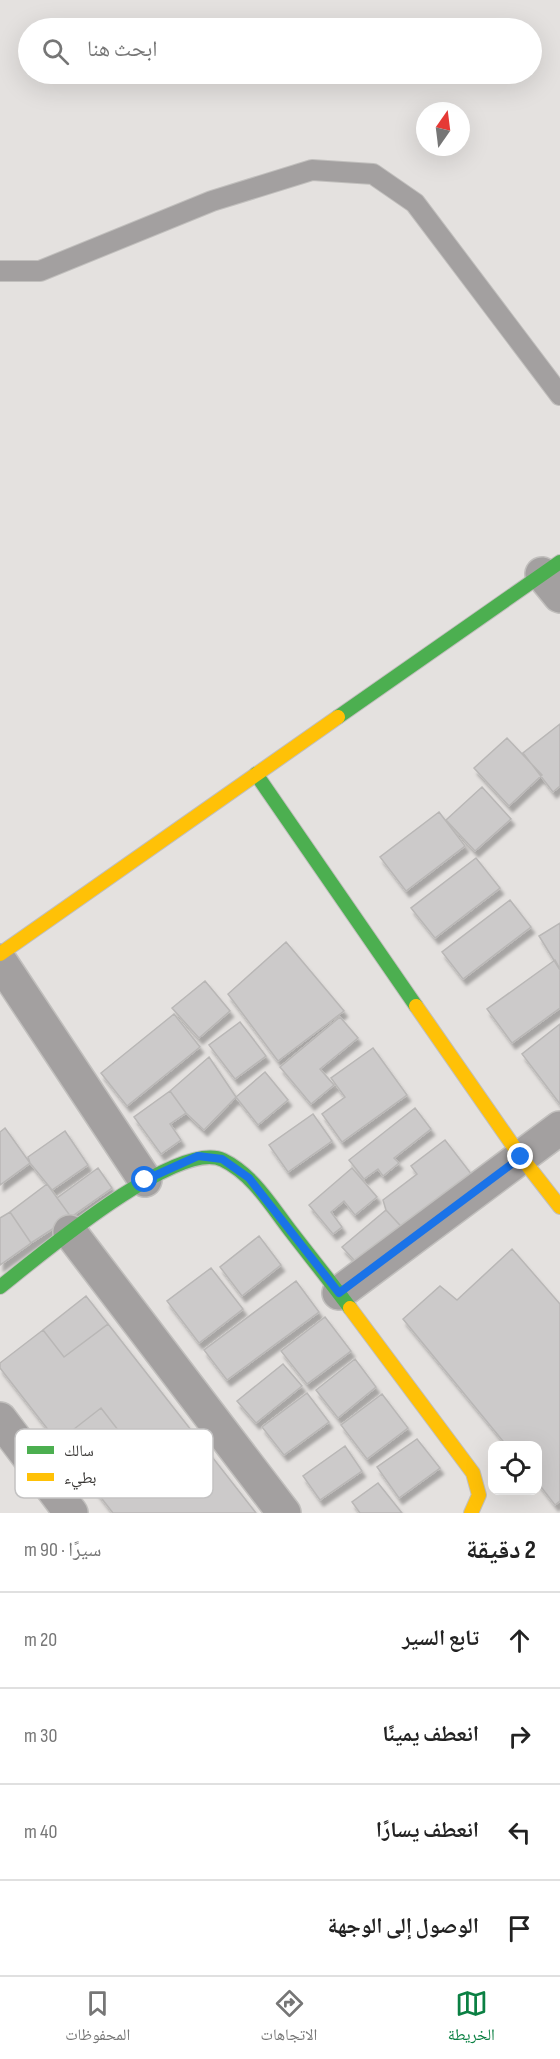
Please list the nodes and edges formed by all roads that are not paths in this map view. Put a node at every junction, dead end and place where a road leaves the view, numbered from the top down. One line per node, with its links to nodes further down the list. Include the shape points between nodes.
1 (0, 271): 2 (lane, via 40,271 212,201 312,170 373,174 415,203)
2 (560, 395)
3 (554, 577): 4 (street)
4 (256, 774): 5 (street); 8 (street)
5 (0, 954)
6 (0, 961): 9 (street)
7 (560, 1128): 8 (street)
8 (521, 1157): 10 (street); 13 (street)
9 (145, 1180): 11 (street); 13 (street, via 198,1156 222,1159 249,1178)
10 (560, 1207)
11 (70, 1232): 12 (street); 18 (street)
12 (0, 1287)
13 (339, 1293): 19 (street, via 473,1473 479,1496)
14 (0, 1419): 15 (street)
15 (15, 1439)
16 (60, 1498): 17 (street)
17 (71, 1513)
18 (284, 1513)
19 (471, 1513)

